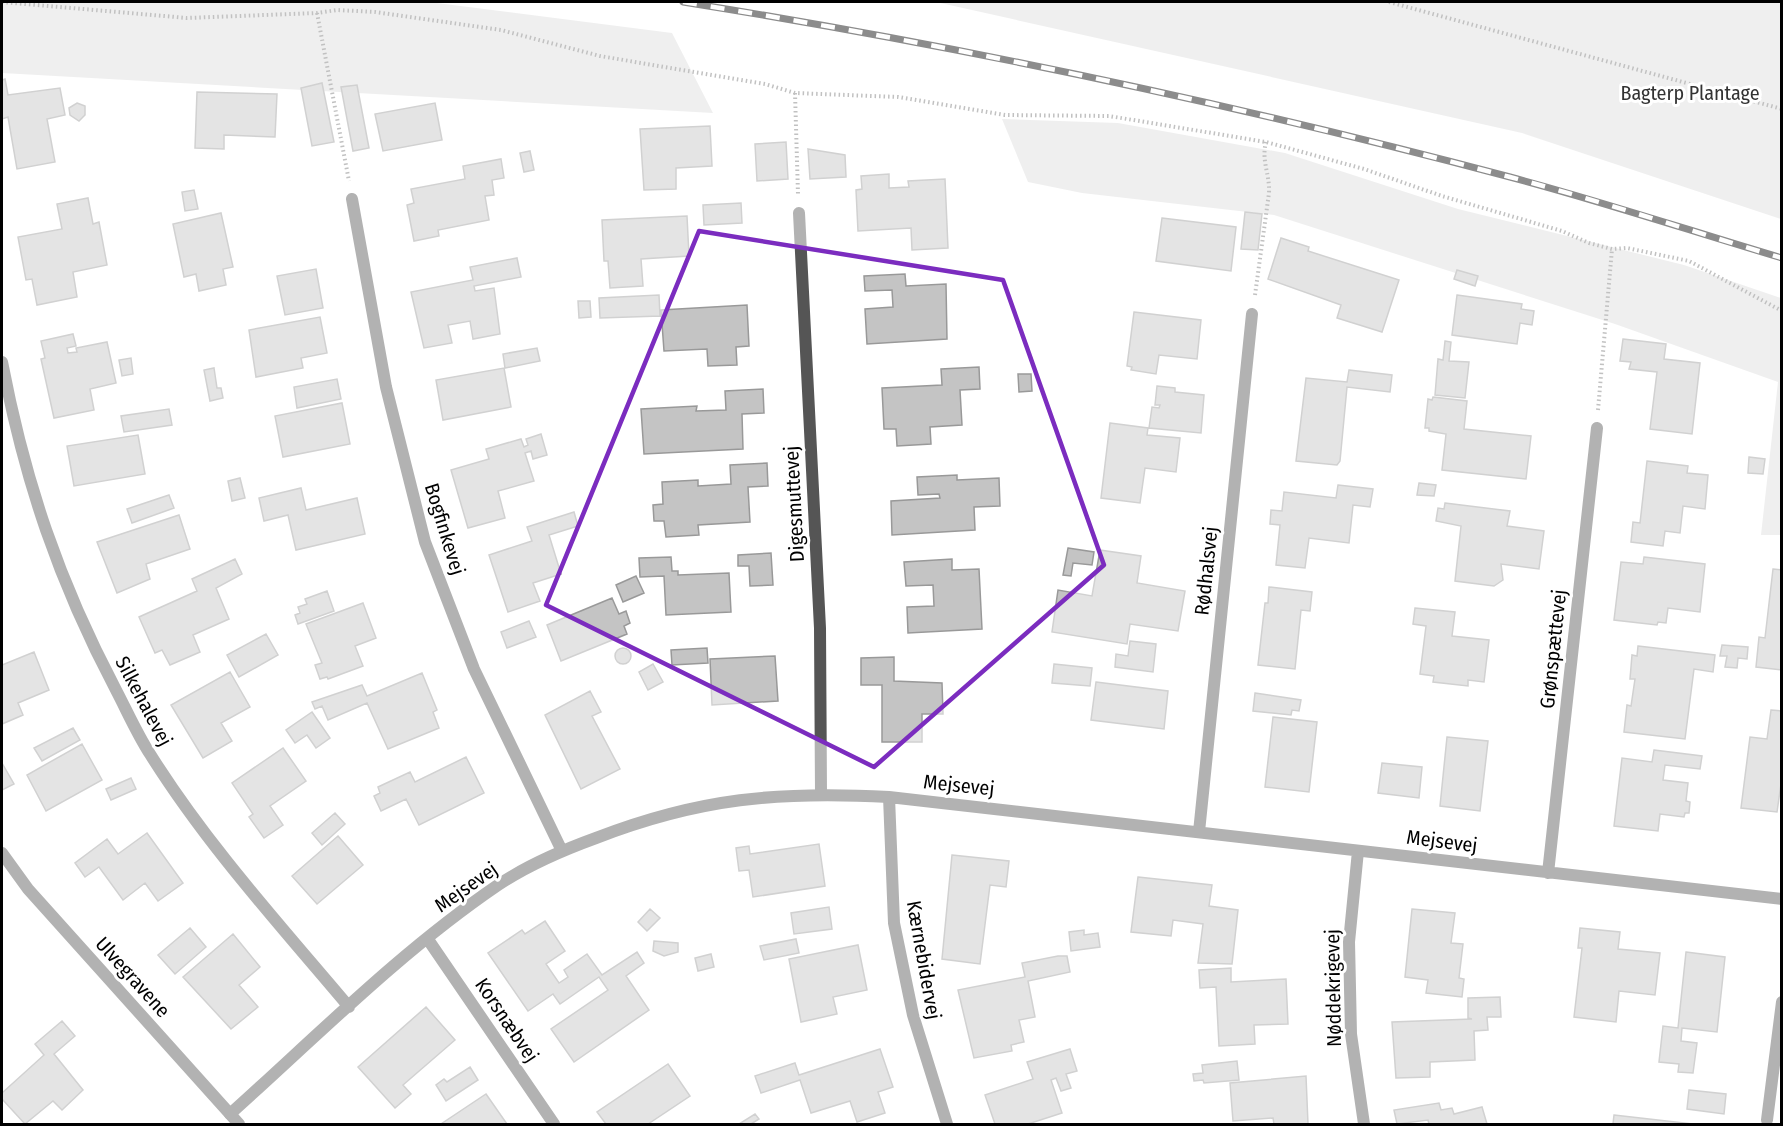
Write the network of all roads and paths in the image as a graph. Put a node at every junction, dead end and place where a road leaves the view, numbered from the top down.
1 (2, 2) edge
2 (1389, 2) edge
3 (317, 13) junction
4 (795, 93) junction
5 (1782, 109) edge
6 (1266, 142) junction
7 (352, 199) joint
8 (799, 213) joint
9 (1612, 249) junction
10 (1782, 311) edge
11 (1252, 314) joint
12 (2, 362) edge
13 (1597, 428) joint
14 (821, 793) junction
15 (889, 797) junction
16 (1199, 832) junction
17 (562, 851) junction
18 (1358, 851) junction
19 (2, 853) edge
20 (1548, 873) junction
21 (1782, 899) edge
22 (427, 938) junction
23 (1782, 1002) edge
24 (349, 1007) junction
25 (230, 1114) junction
26 (1767, 1120) dead end
27 (239, 1125) edge
28 (554, 1125) edge
29 (947, 1125) edge
30 (1364, 1125) edge

1 - 3 path
2 - 5 path
3 - 4 path
3 - 7 path
4 - 6 path
4 - 8 path
6 - 9 path
6 - 11 path
7 - 17 street, Bogfinkevej
8 - 14 street, Digesmuttevej
9 - 10 path
9 - 13 path
11 - 16 street, Rødhalsvej
12 - 24 street, Silkehalevej
13 - 20 street, Grønspættevej
14 - 15 street, Mejsevej
14 - 17 street, Mejsevej
15 - 16 street, Mejsevej
15 - 29 street, Kærnebidervej
16 - 18 street, Mejsevej
17 - 22 street, Mejsevej
18 - 20 street, Mejsevej
18 - 30 street, Nøddekrigevej
19 - 25 street, Ulvegravene
20 - 21 street, Mejsevej
22 - 24 street, Mejsevej
22 - 28 street, Korsnæbvej
23 - 26 street
24 - 25 street, Mejsevej
25 - 27 street, Ulvegravene

